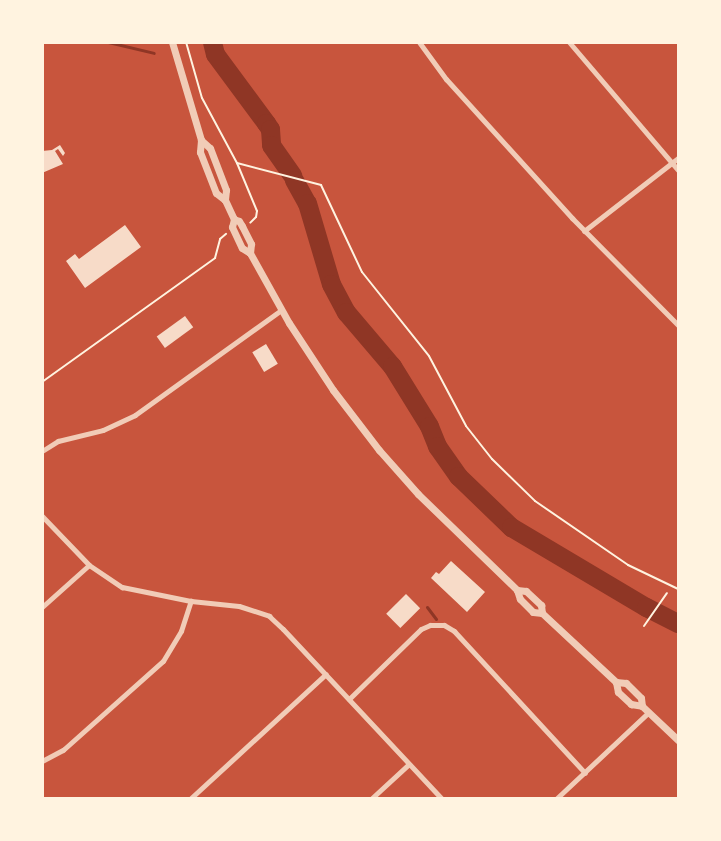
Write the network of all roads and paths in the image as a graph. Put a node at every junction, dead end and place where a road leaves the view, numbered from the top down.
1 (172, 42) edge
2 (186, 42) edge
3 (419, 42) edge
4 (570, 42) edge
5 (678, 158) edge
6 (237, 163) junction
7 (673, 163) junction
8 (678, 170) edge
9 (248, 224) dead end
10 (584, 230) junction
11 (227, 234) dead end
12 (281, 310) junction
13 (678, 325) edge
14 (42, 382) edge
15 (42, 451) edge
16 (42, 516) edge
17 (89, 565) junction
18 (678, 589) edge
19 (667, 593) dead end
20 (191, 601) junction
21 (42, 607) edge
22 (644, 626) dead end
23 (326, 674) junction
24 (616, 682) junction
25 (349, 699) junction
26 (642, 706) junction
27 (649, 712) junction
28 (678, 740) edge
29 (42, 761) edge
30 (409, 764) junction
31 (585, 773) junction
32 (192, 798) edge
33 (372, 798) edge
34 (441, 798) edge
35 (557, 798) edge

1 - 12 street
2 - 6 path
3 - 10 street
4 - 7 street
5 - 7 street
6 - 9 path
6 - 18 path
7 - 8 street
7 - 10 street
10 - 13 street
11 - 14 path
12 - 15 street
12 - 24 street
16 - 17 street
17 - 20 street
17 - 21 street
19 - 22 path
20 - 23 street
20 - 29 street
23 - 25 street
23 - 32 street
24 - 26 street
24 - 26 street
25 - 30 street
25 - 31 street
26 - 27 street
27 - 28 street
27 - 31 street
30 - 33 street
30 - 34 street
31 - 35 street

